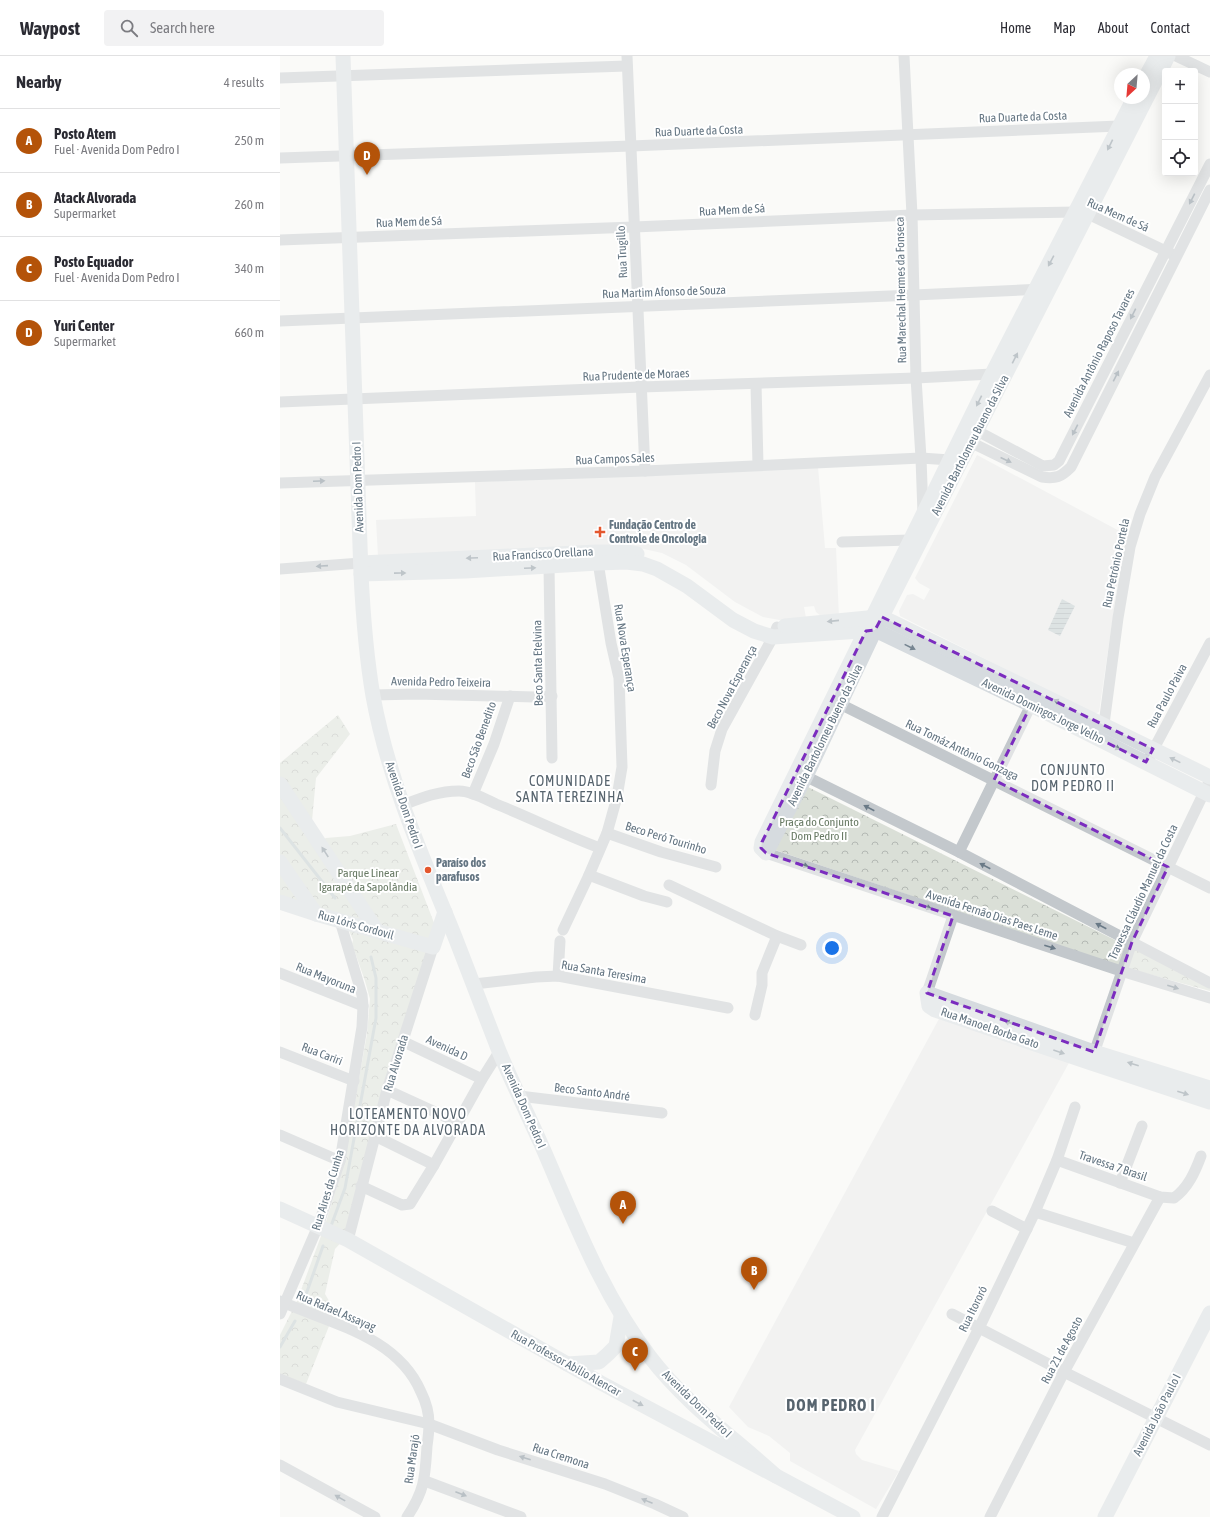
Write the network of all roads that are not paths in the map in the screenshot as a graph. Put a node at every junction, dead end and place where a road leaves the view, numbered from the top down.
1 (343, 56) edge
2 (904, 56) edge
3 (1157, 56) edge
4 (1168, 56) edge
5 (1176, 56) edge
6 (627, 61) edge
7 (1150, 69) edge
8 (1210, 72) edge
9 (344, 75) junction
10 (280, 78) edge
11 (1131, 104) edge
12 (1119, 126) junction
13 (908, 136) junction
14 (631, 146) junction
15 (347, 156) junction
16 (280, 158) edge
17 (1210, 164) edge
18 (1210, 190) edge
19 (1082, 213) junction
20 (912, 215) junction
21 (634, 227) junction
22 (350, 237) junction
23 (280, 240) edge
24 (1165, 250) junction
25 (1176, 256) junction
26 (1043, 289) junction
27 (914, 295) junction
28 (638, 306) junction
29 (352, 318) junction
30 (280, 321) edge
31 (992, 374) junction
32 (1210, 375) edge
33 (916, 378) junction
34 (756, 384) junction
35 (641, 387) junction
36 (1094, 392) junction
37 (1105, 398) junction
38 (355, 399) junction
39 (280, 402) edge
40 (969, 434) junction
41 (921, 458) junction
42 (950, 460) junction
43 (1059, 461) junction
44 (758, 465) junction
45 (1071, 467) junction
46 (645, 471) junction
47 (358, 480) junction
48 (280, 483) edge
49 (928, 515) junction
50 (910, 540) junction
51 (842, 542) dead end
52 (598, 557) junction
53 (549, 567) junction
54 (361, 568) junction
55 (280, 569) edge
56 (874, 624) junction
57 (775, 632) junction
58 (1210, 643) edge
59 (373, 695) junction
60 (510, 696) junction
61 (552, 696) junction
62 (836, 702) junction
63 (1031, 705) junction
64 (1104, 724) junction
65 (1150, 755) junction
66 (552, 758) dead end
67 (801, 774) junction
68 (994, 780) junction
69 (280, 784) edge
70 (711, 785) dead end
71 (1209, 786) edge
72 (473, 794) junction
73 (403, 805) junction
74 (608, 833) junction
75 (600, 848) junction
76 (766, 852) joint
77 (958, 852) junction
78 (716, 867) dead end
79 (1168, 867) junction
80 (284, 868) edge
81 (589, 875) junction
82 (669, 885) dead end
83 (1210, 888) edge
84 (280, 901) edge
85 (667, 902) dead end
86 (445, 912) junction
87 (316, 914) junction
88 (953, 916) junction
89 (340, 921) junction
90 (563, 930) dead end
91 (377, 931) junction
92 (777, 936) junction
93 (560, 941) dead end
94 (1132, 942) junction
95 (801, 945) dead end
96 (433, 947) junction
97 (1121, 971) junction
98 (280, 973) edge
99 (558, 976) junction
100 (1210, 983) edge
101 (474, 984) junction
102 (927, 994) joint
103 (1210, 998) edge
104 (363, 1006) junction
105 (728, 1008) dead end
106 (755, 1015) dead end
107 (402, 1041) junction
108 (280, 1052) edge
109 (499, 1052) junction
110 (1092, 1058) junction
111 (482, 1079) junction
112 (354, 1081) junction
113 (1210, 1088) edge
114 (387, 1090) junction
115 (519, 1096) junction
116 (1210, 1102) edge
117 (1074, 1107) dead end
118 (662, 1113) dead end
119 (456, 1122) junction
120 (1142, 1126) dead end
121 (280, 1134) edge
122 (375, 1136) junction
123 (1201, 1156) dead end
124 (1057, 1160) junction
125 (340, 1161) junction
126 (434, 1165) junction
127 (1120, 1183) junction
128 (361, 1186) junction
129 (1160, 1197) junction
130 (280, 1209) edge
131 (992, 1211) dead end
132 (1035, 1212) junction
133 (318, 1226) junction
134 (1027, 1228) junction
135 (348, 1240) junction
136 (1134, 1243) junction
137 (283, 1302) edge
138 (1210, 1313) edge
139 (280, 1314) edge
140 (952, 1314) dead end
141 (621, 1317) junction
142 (979, 1328) junction
143 (616, 1346) junction
144 (650, 1358) junction
145 (598, 1362) junction
146 (567, 1364) junction
147 (1064, 1372) junction
148 (280, 1379) edge
149 (600, 1383) junction
150 (706, 1416) junction
151 (1156, 1417) junction
152 (429, 1424) junction
153 (692, 1432) junction
154 (1210, 1445) edge
155 (280, 1465) edge
156 (776, 1476) junction
157 (424, 1481) junction
158 (375, 1517) edge
159 (407, 1517) edge
160 (521, 1517) edge
161 (683, 1517) edge
162 (853, 1517) edge
163 (882, 1517) edge
164 (990, 1517) edge
165 (1105, 1517) edge

1 - 9 street, Avenida Dom Pedro I
2 - 13 street, Rua Marechal Hermes da Fonseca
3 - 7 street
4 - 19 street, Avenida Bartolomeu Bueno da Silva
5 - 8 street
6 - 9 street
6 - 14 street, Rua Trugillo
9 - 10 street
9 - 15 street, Avenida Dom Pedro I
11 - 12 street, Avenida Bartolomeu Bueno da Silva
12 - 13 street, Rua Duarte da Costa
12 -> 19 street, Avenida Bartolomeu Bueno da Silva
13 - 14 street, Rua Duarte da Costa
13 - 20 street, Rua Marechal Hermes da Fonseca
14 - 15 street, Rua Duarte da Costa
14 - 21 street, Rua Trugillo
15 - 16 street, Rua Duarte da Costa
15 - 22 street, Avenida Dom Pedro I
17 -> 24 street, Avenida Antônio Raposo Tavares
18 - 25 street, Avenida Antônio Raposo Tavares
19 - 20 street, Rua Mem de Sá
19 - 24 street, Rua Mem de Sá
19 - 26 street, Avenida Bartolomeu Bueno da Silva
20 - 21 street, Rua Mem de Sá
20 - 27 street, Rua Marechal Hermes da Fonseca
21 - 22 street, Rua Mem de Sá
21 - 28 street, Rua Trugillo
22 - 23 street, Rua Mem de Sá
22 - 29 street, Avenida Dom Pedro I
24 - 25 street, Rua Mem de Sá
24 -> 36 street, Avenida Antônio Raposo Tavares
37 -> 25 street, Avenida Antônio Raposo Tavares
26 - 27 street, Rua Martim Afonso de Souza
26 - 31 street, Avenida Bartolomeu Bueno da Silva
40 -> 26 street, Avenida Bartolomeu Bueno da Silva
27 - 28 street, Rua Martim Afonso de Souza
27 - 33 street, Rua Marechal Hermes da Fonseca
28 - 29 street, Rua Martim Afonso de Souza
28 - 35 street, Rua Trugillo
29 - 30 street, Rua Martim Afonso de Souza
29 - 38 street, Avenida Dom Pedro I
31 - 33 street, Rua Prudente de Moraes
31 -> 40 street, Avenida Bartolomeu Bueno da Silva
32 - 64 street, Rua Petrônio Portela
33 - 34 street, Rua Prudente de Moraes
33 - 41 street, Rua Marechal Hermes da Fonseca
34 - 35 street, Rua Prudente de Moraes
34 - 44 street
35 - 38 street, Rua Prudente de Moraes
35 - 46 street, Rua Trugillo
36 - 37 street
36 -> 43 street, Avenida Antônio Raposo Tavares
37 - 45 street, Avenida Antônio Raposo Tavares
38 - 39 street, Rua Prudente de Moraes
38 - 47 street, Avenida Dom Pedro I
40 - 42 street, Avenida Bartolomeu Bueno da Silva
40 - 43 street
40 -> 45 street
40 - 49 street, Avenida Bartolomeu Bueno da Silva
41 - 42 street, Rua Campos Sales
41 - 44 street, Rua Campos Sales
41 - 49 street, Rua Marechal Hermes da Fonseca
42 - 49 street, Avenida Bartolomeu Bueno da Silva
43 - 45 street
44 - 46 street, Rua Campos Sales
46 - 47 street, Rua Campos Sales
48 -> 47 street, Rua Campos Sales
47 - 54 street, Avenida Dom Pedro I
49 - 50 street, Avenida Bartolomeu Bueno da Silva
49 - 56 street, Avenida Bartolomeu Bueno da Silva
50 - 51 street
50 - 56 street, Avenida Bartolomeu Bueno da Silva
52 - 53 street, Rua Francisco Orellana
52 -> 54 street, Rua Francisco Orellana
52 - 57 street, Rua Francisco Orellana
52 - 74 street, Rua Nova Esperança
54 -> 53 street, Rua Francisco Orellana
53 - 61 street, Beco Santa Etelvina
54 -> 55 street
54 - 59 street, Avenida Dom Pedro I
56 - 57 street, Rua Francisco Orellana
56 - 62 street, Avenida Bartolomeu Bueno da Silva
56 -> 63 street, Avenida Domingos Jorge Velho
64 -> 56 street, Avenida Domingos Jorge Velho
57 - 70 street, Beco Nova Esperança
58 - 65 street, Rua Paulo Paiva
59 - 60 street, Avenida Pedro Teixeira
59 - 73 street, Avenida Dom Pedro I
60 - 61 street, Avenida Pedro Teixeira
60 - 72 street, Beco São Benedito
61 - 66 street, Beco Santa Etelvina
62 - 67 street, Avenida Bartolomeu Bueno da Silva
62 - 68 street, Rua Tomáz Antônio Gonzaga
63 -> 65 street, Avenida Domingos Jorge Velho
63 - 68 street
64 - 65 street, Avenida Domingos Jorge Velho
65 - 71 street, Avenida Domingos Jorge Velho
67 - 76 street, Avenida Bartolomeu Bueno da Silva
77 -> 67 street
68 - 77 street
68 - 79 street, Rua Tomáz Antônio Gonzaga
91 -> 69 street
71 - 79 street, Travessa Cláudio Manuel da Costa
72 - 73 street
72 - 75 street
73 - 86 street, Avenida Dom Pedro I
74 - 75 street, Rua Nova Esperança
74 - 78 street, Beco Peró Tourinho
75 - 81 street, Rua Nova Esperança
76 -> 88 street, Avenida Fernão Dias Paes Leme
94 -> 77 street
79 - 83 street, Rua Tomáz Antônio Gonzaga
79 - 94 street, Travessa Cláudio Manuel da Costa
80 - 84 street
80 - 87 street
81 - 85 street
81 - 90 street, Rua Nova Esperança
82 - 92 street
84 - 87 street, Rua Lóris Cordovil
86 - 96 street, Rua Alvorada
86 - 101 street, Avenida Dom Pedro I
87 - 89 street, Rua Lóris Cordovil
88 -> 97 street, Avenida Fernão Dias Paes Leme
88 - 102 street
89 - 91 street, Rua Lóris Cordovil
89 - 104 street, Rua Aires da Cunha
91 - 96 street, Rua Lóris Cordovil
92 - 95 street
92 - 106 street
93 - 99 street
94 - 97 street, Travessa Cláudio Manuel da Costa
94 - 100 street
96 - 107 street, Rua Alvorada
97 -> 103 street, Avenida Fernão Dias Paes Leme
97 - 110 street, Travessa Cláudio Manuel da Costa
98 - 104 street, Rua Mayoruna
99 - 101 street, Rua Santa Teresima
99 - 105 street, Rua Santa Teresima
101 - 109 street, Avenida Dom Pedro I
102 - 110 street, Rua Manoel Borba Gato
104 - 112 street, Rua Aires da Cunha
107 - 111 street, Avenida D
107 - 114 street, Rua Alvorada
108 - 112 street, Rua Cariri
109 - 111 street
109 - 115 street, Avenida Dom Pedro I
113 -> 110 street, Rua Manoel Borba Gato
110 -> 116 street, Rua Manoel Borba Gato
111 - 119 street
112 - 125 street, Rua Aires da Cunha
114 - 119 street
114 - 122 street, Rua Alvorada
115 - 118 street, Beco Santo André
115 - 141 street, Avenida Dom Pedro I
117 - 124 street, Rua Itororó
119 - 126 street
120 - 127 street
121 - 125 street
122 - 126 street
122 - 128 street, Rua Alvorada
123 - 129 street
124 - 127 street, Travessa 7 Brasil
124 - 132 street, Rua Itororó
125 - 133 street, Rua Aires da Cunha
126 - 128 street
127 - 129 street, Travessa 7 Brasil
128 - 135 street, Rua Alvorada
129 - 136 street, Rua 21 de Agosto
130 - 133 street, Rua Professor Abílio Alencar
131 - 134 street
132 - 134 street, Rua Itororó
132 - 136 street
133 - 135 street, Rua Professor Abílio Alencar
133 - 137 street, Rua Aires da Cunha
134 - 142 street, Rua Itororó
135 - 146 street, Rua Professor Abílio Alencar
136 - 147 street, Rua 21 de Agosto
137 - 139 street, Rua Aires da Cunha
137 - 152 street, Rua Rafael Assayag
138 - 151 street, Avenida João Paulo I
140 - 142 street
141 - 143 street
141 - 144 street, Avenida Dom Pedro I
142 - 147 street
142 - 163 street, Rua Itororó
143 - 144 street
143 - 145 street
144 - 150 street, Avenida Dom Pedro I
145 - 146 street
145 - 149 street
146 - 149 street, Rua Professor Abílio Alencar
147 - 151 street
147 - 164 street, Rua 21 de Agosto
148 - 152 street, Rua Cremona
149 -> 153 street, Rua Professor Abílio Alencar
150 - 153 street
150 - 156 street, Avenida Dom Pedro I
151 - 154 street
151 - 165 street, Avenida João Paulo I
152 - 157 street, Rua Marajó
161 -> 152 street, Rua Cremona
153 - 156 street, Rua Professor Abílio Alencar
158 -> 155 street
156 - 162 street, Rua Professor Abílio Alencar
157 - 159 street, Rua Marajó
157 -> 160 street

